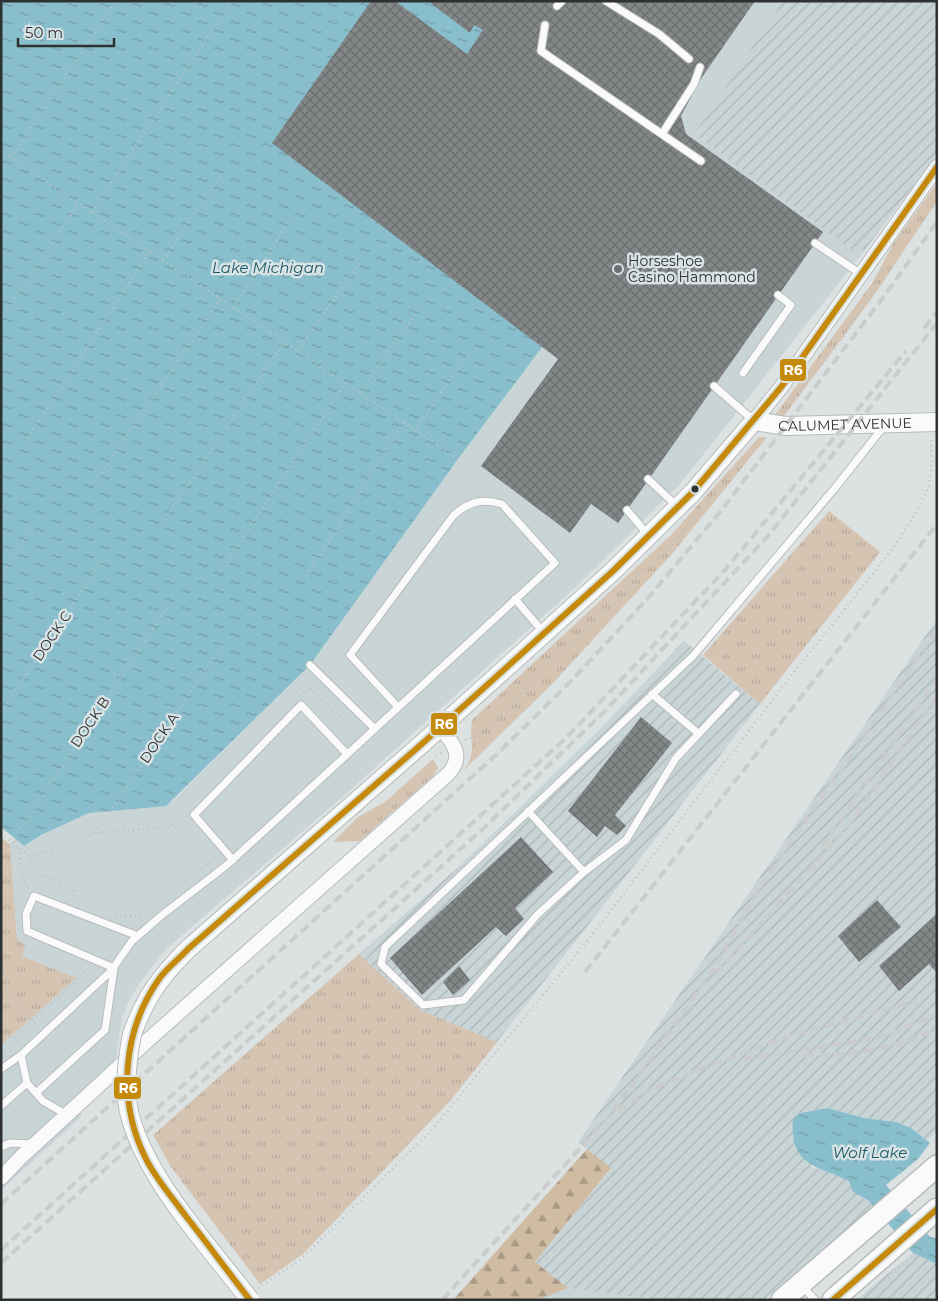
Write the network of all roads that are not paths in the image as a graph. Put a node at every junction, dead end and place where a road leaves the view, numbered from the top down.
1 (606, 1) edge
2 (545, 25) dead end
3 (689, 59) dead end
4 (700, 67) dead end
5 (662, 134) junction
6 (701, 161) dead end
7 (937, 166) edge
8 (815, 243) dead end
9 (861, 274) junction
10 (778, 295) dead end
11 (743, 373) dead end
12 (714, 386) dead end
13 (754, 421) junction
14 (934, 422) edge
15 (885, 423) junction
16 (648, 479) dead end
17 (678, 507) junction
18 (627, 510) dead end
19 (649, 536) junction
20 (515, 599) junction
21 (544, 633) junction
22 (310, 665) dead end
23 (652, 694) junction
24 (736, 694) dead end
25 (398, 707) junction
26 (440, 727) junction
27 (375, 729) junction
28 (699, 734) junction
29 (347, 754) junction
30 (528, 811) junction
31 (233, 860) junction
32 (584, 872) junction
33 (138, 936) junction
34 (114, 968) junction
35 (21, 1055) junction
36 (1, 1069) edge
37 (27, 1083) junction
38 (36, 1093) junction
39 (1, 1106) edge
40 (67, 1115) junction
41 (34, 1144) junction
42 (1, 1147) edge
43 (937, 1166) edge
44 (1, 1178) edge
45 (932, 1222) edge
46 (800, 1284) junction
47 (252, 1295) edge
48 (782, 1300) edge
49 (815, 1300) edge
50 (833, 1300) edge

1 - 3 lane
2 - 5 lane
4 - 5 lane
5 - 6 lane
7 - 9 street
8 - 9 lane
9 - 13 street
10 - 11 lane
12 - 13 lane
13 - 15 street, CALUMET AVENUE
13 - 17 street
14 - 15 street, CALUMET AVENUE
15 - 23 lane
16 - 17 lane
17 - 19 street
18 - 19 lane
19 - 21 street
20 - 21 lane
20 - 25 lane
20 - 25 lane
21 - 26 street
22 - 27 lane
23 - 28 lane
23 - 30 lane
24 - 28 lane
25 - 27 lane
26 - 40 street
26 - 47 street, bridge
27 - 29 lane
28 - 32 lane
29 - 31 lane
29 - 31 lane
30 - 32 lane
30 - 32 lane
31 - 33 lane
33 - 34 lane
33 - 34 lane
34 - 35 lane
34 - 38 lane
35 - 36 lane
35 - 37 lane
37 - 38 lane
37 - 39 lane
38 - 40 lane
40 - 41 street
41 - 42 lane
41 - 44 street
43 - 46 main road
45 - 50 main road
46 - 48 main road
46 - 49 lane

